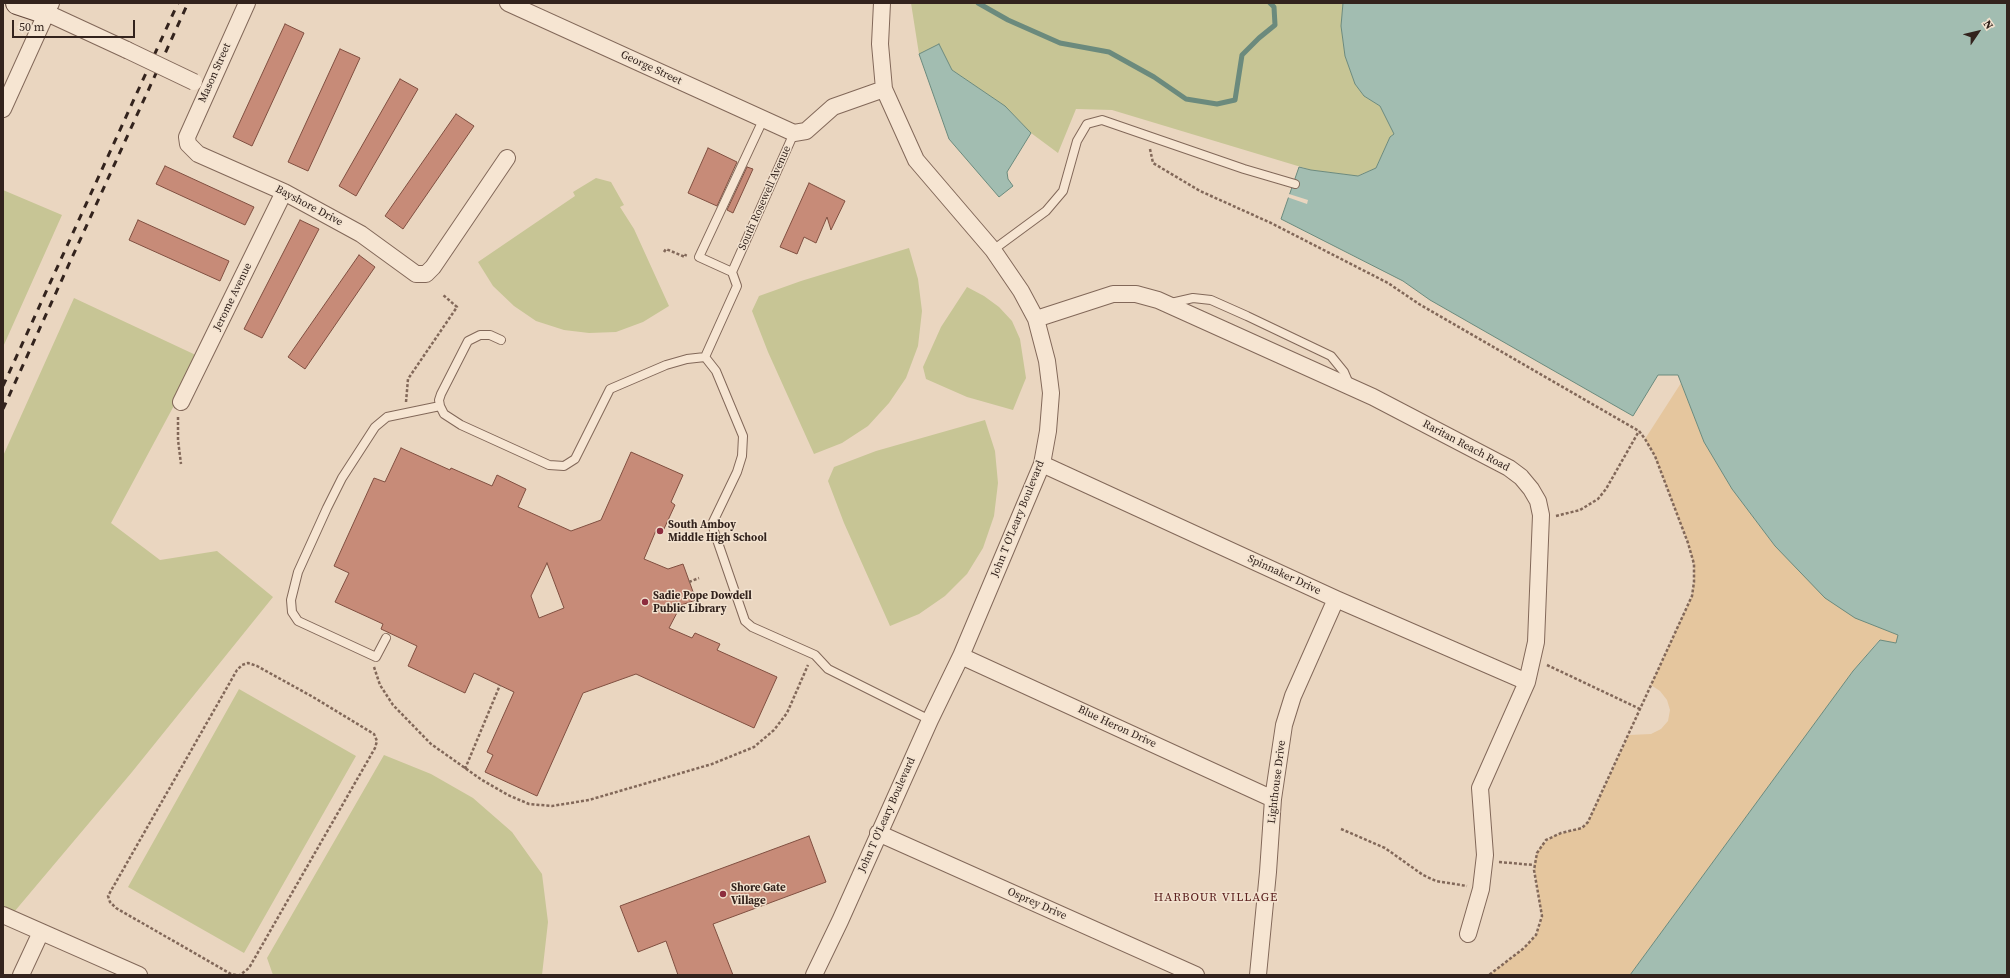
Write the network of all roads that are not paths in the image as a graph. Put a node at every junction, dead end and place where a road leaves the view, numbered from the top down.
1 (17, 3) edge
2 (247, 3) edge
3 (508, 3) edge
4 (882, 3) edge
5 (49, 8) edge
6 (209, 89) junction
7 (884, 89) junction
8 (3, 109) edge
9 (763, 120) junction
10 (794, 133) junction
11 (188, 144) joint
12 (507, 158) dead end
13 (1295, 184) dead end
14 (284, 192) junction
15 (993, 250) junction
16 (732, 272) junction
17 (1166, 304) junction
18 (1036, 319) junction
19 (501, 340) dead end
20 (705, 357) junction
21 (1350, 387) junction
22 (182, 402) road end
23 (440, 406) junction
24 (1042, 464) junction
25 (1336, 599) junction
26 (386, 638) dead end
27 (961, 656) junction
28 (1527, 682) junction
29 (930, 720) junction
30 (1273, 799) junction
31 (878, 833) junction
32 (3, 915) edge
33 (41, 932) junction
34 (1468, 934) dead end
35 (21, 975) edge
36 (139, 975) edge
37 (814, 975) edge
38 (1196, 975) edge
39 (1258, 975) edge

1 - 5 street
2 - 6 street, Mason Street
3 - 9 street, George Street
4 - 7 street, John T O'Leary Boulevard
5 - 6 street, bridge
5 - 8 street
6 - 11 street, Mason Street
7 - 10 street, South Rosewell Avenue
7 - 15 street, John T O'Leary Boulevard
9 - 10 street, George Street
9 - 16 lane
10 - 16 lane, South Rosewell Avenue
11 - 14 street, Bayshore Drive
12 - 14 street, Bayshore Drive
13 - 15 lane
14 - 22 street, Jerome Avenue
15 - 18 street, John T O'Leary Boulevard
16 - 20 lane
17 - 18 street, Raritan Reach Road
17 - 21 street, Raritan Reach Road
17 - 21 lane
18 - 24 street, John T O'Leary Boulevard
19 - 23 lane
20 - 23 lane
20 - 29 lane
21 - 28 street, Raritan Reach Road
23 - 26 lane
24 - 25 street, Spinnaker Drive
24 - 27 street, John T O'Leary Boulevard
25 - 28 street, Spinnaker Drive
25 - 30 street, Lighthouse Drive
27 - 29 street, John T O'Leary Boulevard
27 - 30 street, Blue Heron Drive
28 - 34 street, Raritan Reach Road
29 - 31 street, John T O'Leary Boulevard
30 - 39 street, Lighthouse Drive
31 - 37 street, John T O'Leary Boulevard
31 - 38 street, Osprey Drive
32 - 33 street
33 - 35 street
33 - 36 street

